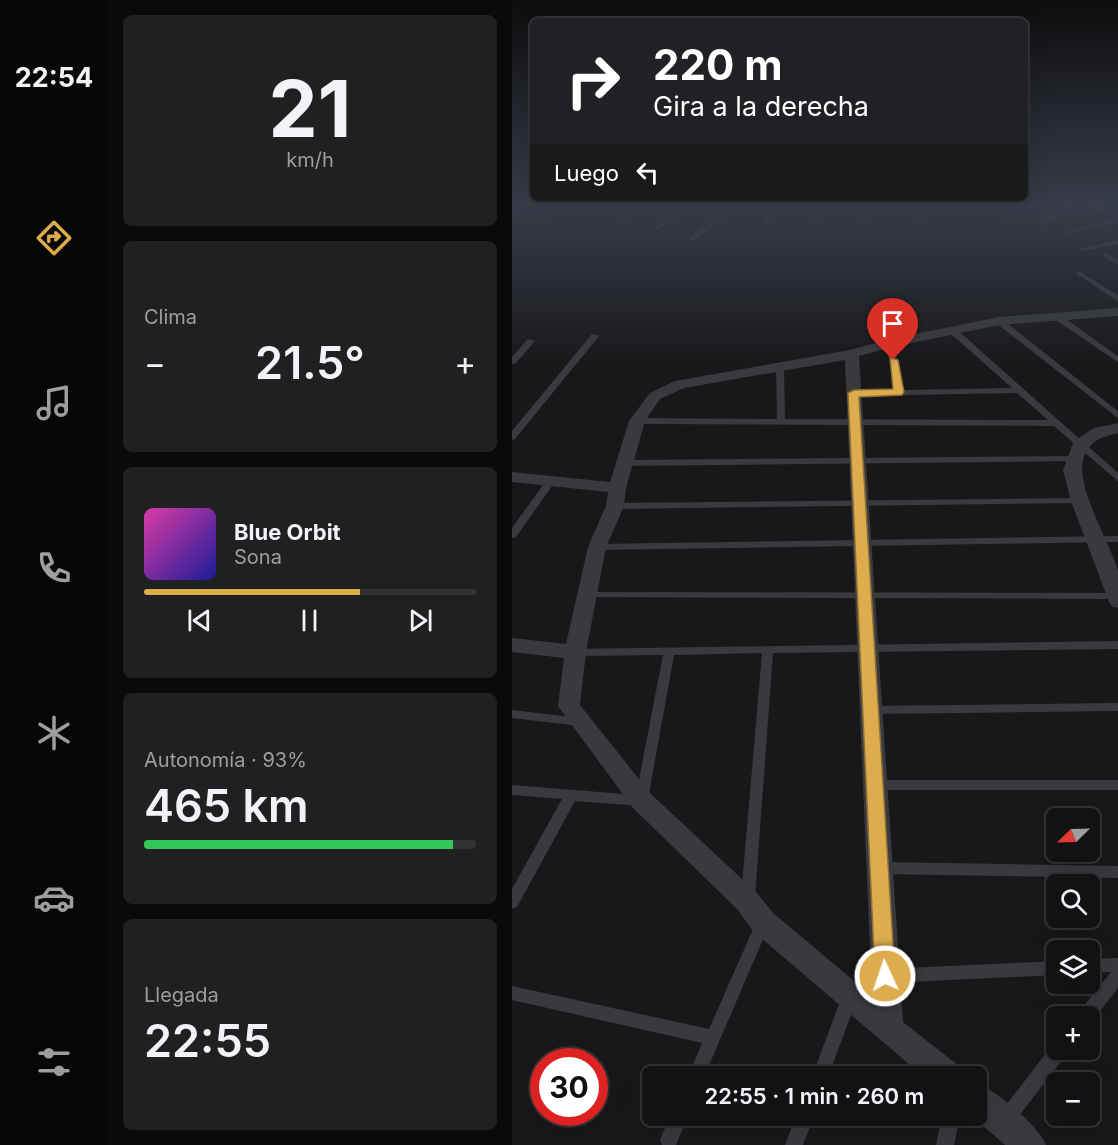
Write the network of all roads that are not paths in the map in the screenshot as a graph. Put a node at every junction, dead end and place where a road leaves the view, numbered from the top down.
1 (1079, 273) dead end
2 (1118, 300) edge
3 (1115, 315) edge
4 (1056, 316) junction
5 (999, 321) junction
6 (952, 330) junction
7 (595, 336) dead end
8 (531, 341) dead end
9 (890, 343) junction
10 (852, 354) junction
11 (1118, 361) edge
12 (512, 362) edge
13 (780, 367) junction
14 (1019, 390) junction
15 (899, 392) junction
16 (854, 393) junction
17 (1118, 417) edge
18 (637, 421) junction
19 (781, 421) junction
20 (855, 422) junction
21 (1056, 423) junction
22 (1118, 428) edge
23 (512, 437) edge
24 (1078, 452) junction
25 (857, 461) junction
26 (625, 463) junction
27 (512, 477) edge
28 (1118, 479) edge
29 (550, 483) junction
30 (616, 497) junction
31 (1080, 501) junction
32 (860, 503) junction
33 (512, 535) edge
34 (1118, 538) edge
35 (1096, 539) junction
36 (862, 543) junction
37 (597, 547) junction
38 (587, 595) junction
39 (864, 595) junction
40 (1117, 599) edge
41 (512, 645) edge
42 (1118, 645) edge
43 (867, 648) junction
44 (768, 649) junction
45 (669, 651) junction
46 (575, 652) junction
47 (1118, 707) edge
48 (870, 710) junction
49 (512, 714) edge
50 (580, 722) junction
51 (875, 785) junction
52 (1118, 785) edge
53 (512, 790) edge
54 (571, 795) junction
55 (642, 801) junction
56 (879, 868) junction
57 (1118, 872) edge
58 (512, 903) edge
59 (755, 912) junction
60 (1118, 965) edge
61 (1100, 966) edge
62 (1046, 968) edge
63 (1118, 974) edge
64 (885, 976) junction
65 (512, 993) edge
66 (850, 995) junction
67 (1093, 1006) edge
68 (888, 1029) junction
69 (713, 1038) junction
70 (1052, 1060) edge
71 (701, 1066) edge
72 (824, 1066) edge
73 (934, 1066) edge
74 (987, 1108) edge
75 (1004, 1121) junction
76 (675, 1126) edge
77 (801, 1126) edge
78 (949, 1126) edge
79 (669, 1140) dead end
80 (794, 1145) edge
81 (946, 1145) edge
82 (1030, 1145) edge

1 - 2 lane
3 - 4 street
4 - 5 street
4 - 11 lane
5 - 6 street
5 - 17 lane
6 - 9 street
6 - 14 lane
7 - 23 lane
8 - 12 lane
9 - 10 street
9 - 15 lane
10 - 13 street
10 - 16 street
13 - 18 street
13 - 19 lane
14 - 15 lane
14 - 21 lane
15 - 16 lane
16 - 20 street
18 - 19 lane
18 - 26 street
19 - 20 lane
20 - 21 lane
20 - 25 street
21 - 24 lane
22 - 24 street
24 - 25 lane
24 - 28 lane
24 - 31 street
25 - 26 lane
25 - 32 street
26 - 30 street
27 - 29 street
29 - 30 street
29 - 33 lane
30 - 32 lane
30 - 37 street
31 - 32 lane
31 - 35 street
32 - 36 street
34 - 35 lane
35 - 36 lane
35 - 40 street
36 - 37 lane
36 - 39 street
37 - 38 street
38 - 39 lane
38 - 46 street
39 - 40 lane
39 - 43 street
41 - 46 street
42 - 43 lane
43 - 44 lane
43 - 48 street
44 - 45 lane
44 - 59 lane
45 - 46 lane
45 - 55 lane
46 - 50 street
47 - 48 lane
48 - 51 street
49 - 50 lane
50 - 55 street
51 - 52 lane
51 - 56 street
53 - 54 lane
54 - 55 lane
54 - 58 lane
55 - 59 street
56 - 57 lane
56 - 64 street
59 - 66 street
59 - 69 lane
60 - 61 lane
62 - 64 lane
63 - 67 lane
64 - 68 street
65 - 69 lane
66 - 68 street
66 - 72 lane
68 - 73 street
69 - 71 lane
70 - 75 lane
74 - 75 street
75 - 82 street
76 - 79 lane
77 - 80 lane
78 - 81 lane

